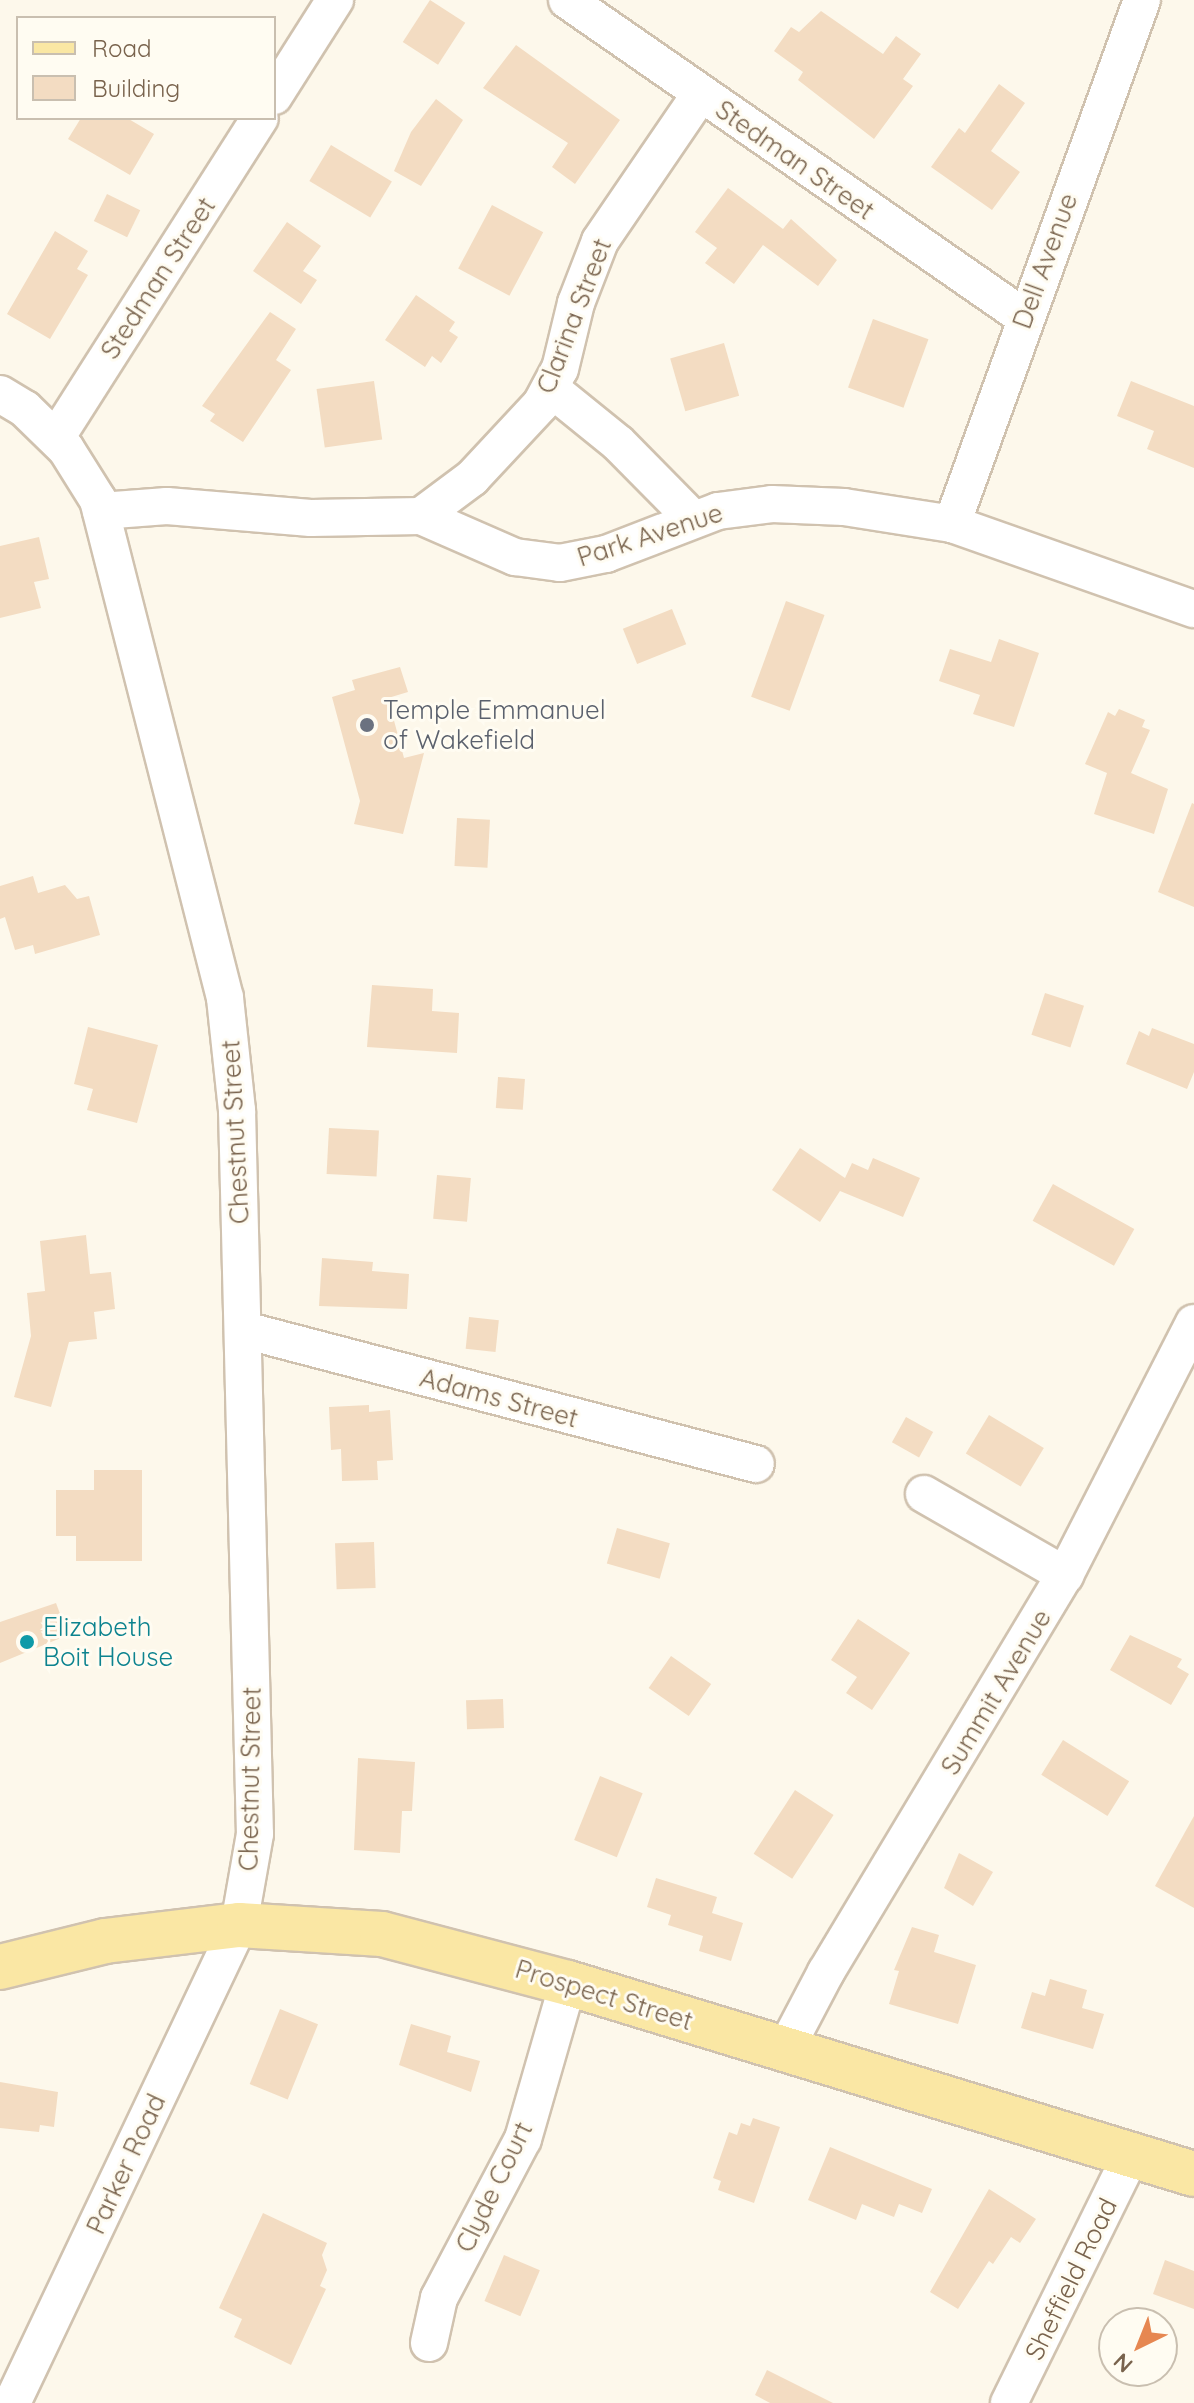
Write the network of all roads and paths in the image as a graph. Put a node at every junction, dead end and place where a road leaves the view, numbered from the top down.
1 (335, 0) edge
2 (567, 0) edge
3 (1142, 0) edge
4 (276, 93) edge
5 (701, 93) junction
6 (259, 120) edge
7 (1024, 317) junction
8 (550, 388) junction
9 (0, 394) edge
10 (56, 438) junction
11 (101, 511) junction
12 (421, 516) junction
13 (693, 519) junction
14 (952, 524) junction
15 (1194, 609) edge
16 (1194, 1323) edge
17 (244, 1330) junction
18 (756, 1464) dead end
19 (924, 1494) dead end
20 (1065, 1575) junction
21 (239, 1925) junction
22 (0, 1967) edge
23 (568, 1983) junction
24 (784, 2052) junction
25 (1131, 2155) junction
26 (1194, 2174) edge
27 (429, 2343) dead end
28 (12, 2403) edge
29 (1009, 2403) edge

1 - 4 street
2 - 5 street, Stedman Street
3 - 7 street, Dell Avenue
5 - 7 street, Stedman Street
5 - 8 street, Clarina Street
6 - 10 street, Stedman Street
7 - 14 street, Dell Avenue
8 - 12 street, Clarina Street
8 - 13 street
9 - 10 street, Chestnut Street
10 - 11 street, Chestnut Street
11 - 12 street, Park Avenue
11 - 17 street, Chestnut Street
12 - 13 street, Park Avenue
13 - 14 street, Park Avenue
14 - 15 street, Park Avenue
16 - 20 street, Summit Avenue
17 - 18 street, Adams Street
17 - 21 street, Chestnut Street
19 - 20 street
20 - 24 street, Summit Avenue
21 - 22 main road, Prospect Street
21 - 23 main road, Prospect Street
21 - 28 street, Parker Road
23 - 24 main road, Prospect Street
23 - 27 street, Clyde Court
24 - 25 main road, Prospect Street
25 - 26 main road, Prospect Street
25 - 29 street, Sheffield Road

